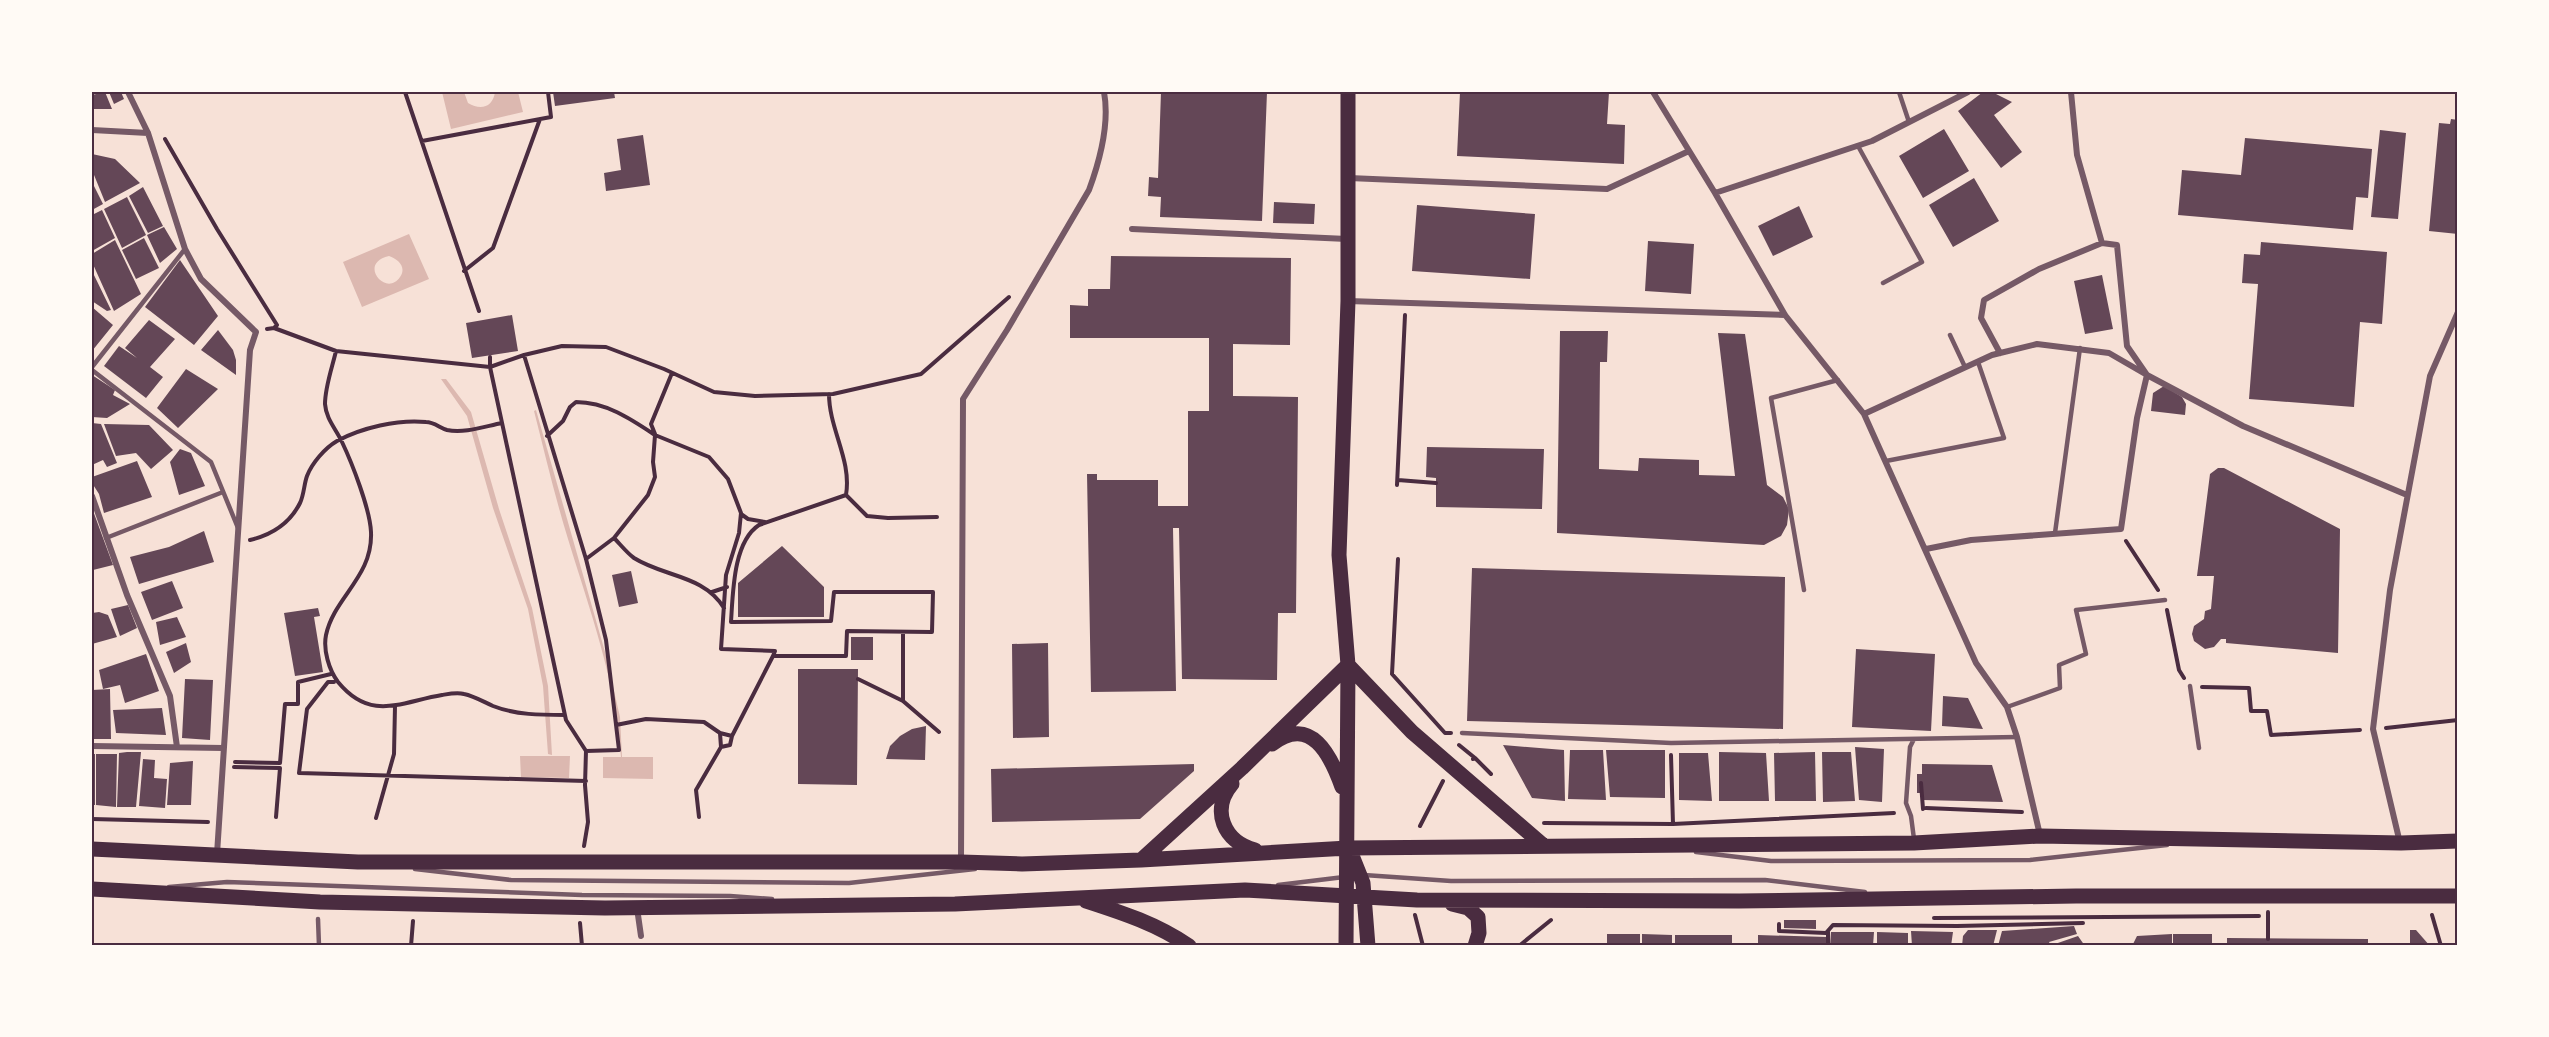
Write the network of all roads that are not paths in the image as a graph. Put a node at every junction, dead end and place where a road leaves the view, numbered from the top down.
1 (128, 92) edge
2 (1104, 92) edge
3 (1348, 92) edge
4 (1653, 92) edge
5 (1899, 92) edge
6 (1968, 92) edge
7 (2071, 92) edge
8 (1909, 122) junction
9 (92, 130) edge
10 (148, 133) junction
11 (1858, 146) junction
12 (1689, 151) junction
13 (1348, 178) junction
14 (1715, 193) junction
15 (1132, 229) dead end
16 (1348, 239) junction
17 (2102, 243) junction
18 (185, 249) junction
19 (1883, 284) dead end
20 (1348, 301) junction
21 (2457, 312) edge
22 (1785, 315) junction
23 (1950, 335) dead end
24 (2080, 348) junction
25 (2000, 353) junction
26 (1978, 362) junction
27 (1965, 367) junction
28 (92, 368) edge
29 (2147, 375) junction
30 (1838, 380) junction
31 (1864, 414) junction
32 (1886, 461) junction
33 (223, 492) junction
34 (2407, 495) junction
35 (92, 496) edge
36 (238, 529) junction
37 (2055, 533) junction
38 (106, 538) junction
39 (1926, 549) junction
40 (1804, 590) dead end
41 (2165, 600) road end
42 (1347, 665) junction
43 (2190, 686) road end
44 (2007, 707) junction
45 (1462, 733) road end
46 (2017, 737) junction
47 (1914, 739) junction
48 (92, 746) edge
49 (177, 747) junction
50 (223, 748) junction
51 (2199, 748) dead end
52 (1347, 799) junction
53 (2040, 836) junction
54 (2208, 841) junction
55 (2457, 841) edge
56 (1914, 843) junction
57 (2401, 843) junction
58 (1544, 846) junction
59 (1651, 846) junction
60 (1348, 848) junction
61 (92, 849) edge
62 (1261, 852) junction
63 (217, 854) junction
64 (1141, 860) junction
65 (358, 862) junction
66 (961, 862) junction
67 (1022, 864) junction
68 (1354, 876) junction
69 (92, 889) edge
70 (122, 890) junction
71 (1245, 890) junction
72 (1346, 896) junction
73 (2457, 896) edge
74 (1364, 897) junction
75 (1080, 899) junction
76 (1924, 899) junction
77 (1417, 900) junction
78 (839, 904) junction
79 (637, 908) junction
80 (318, 919) dead end
81 (641, 936) dead end
82 (319, 945) edge
83 (1189, 945) edge
84 (1346, 945) edge
85 (1368, 945) edge
86 (1475, 945) edge

1 - 10 street
2 - 66 street
3 - 13 main road
4 - 12 street
5 - 8 lane
6 - 8 street
7 - 17 street
8 - 11 street
9 - 10 street
10 - 18 street
11 - 14 street
11 - 19 lane
12 - 13 street
12 - 14 street
13 - 16 main road
14 - 22 street
15 - 16 street
16 - 20 main road
17 - 25 street
17 - 29 street
18 - 28 lane
18 - 36 street
20 - 22 street
20 - 42 main road
21 - 34 street
22 - 30 street
23 - 27 lane
24 - 25 street
24 - 29 street
24 - 37 lane
25 - 26 street
26 - 27 street
26 - 32 lane
27 - 31 street
28 - 33 lane
29 - 34 street
29 - 37 street
30 - 31 street
30 - 40 lane
31 - 32 street
32 - 39 street
33 - 36 lane
33 - 38 lane
34 - 57 street
35 - 38 street
36 - 50 street
37 - 39 street
38 - 49 street
39 - 44 street
41 - 44 lane
42 - 52 main road
42 - 58 main road
42 - 64 main road
43 - 51 lane
44 - 46 street
45 - 47 lane
46 - 47 lane
46 - 53 street
47 - 56 lane
48 - 49 street
49 - 50 street
50 - 63 street
52 - 60 main road
52 - 62 main road
53 - 54 main road
53 - 56 main road
54 - 57 main road
54 - 59 lane
55 - 57 main road
56 - 59 main road
58 - 59 main road
58 - 60 main road
60 - 62 main road
60 - 68 main road
61 - 63 main road
62 - 64 main road
63 - 65 main road
64 - 67 main road
65 - 66 main road
65 - 67 lane
66 - 67 main road
68 - 71 lane
68 - 72 main road
68 - 74 main road
68 - 76 lane
69 - 70 main road
70 - 78 lane
70 - 79 main road
71 - 72 main road
71 - 75 main road
72 - 74 main road
72 - 84 main road
73 - 76 main road
74 - 77 main road
74 - 85 main road
75 - 78 main road
75 - 83 main road
76 - 77 main road
77 - 86 main road
78 - 79 main road
79 - 81 street
80 - 82 lane

